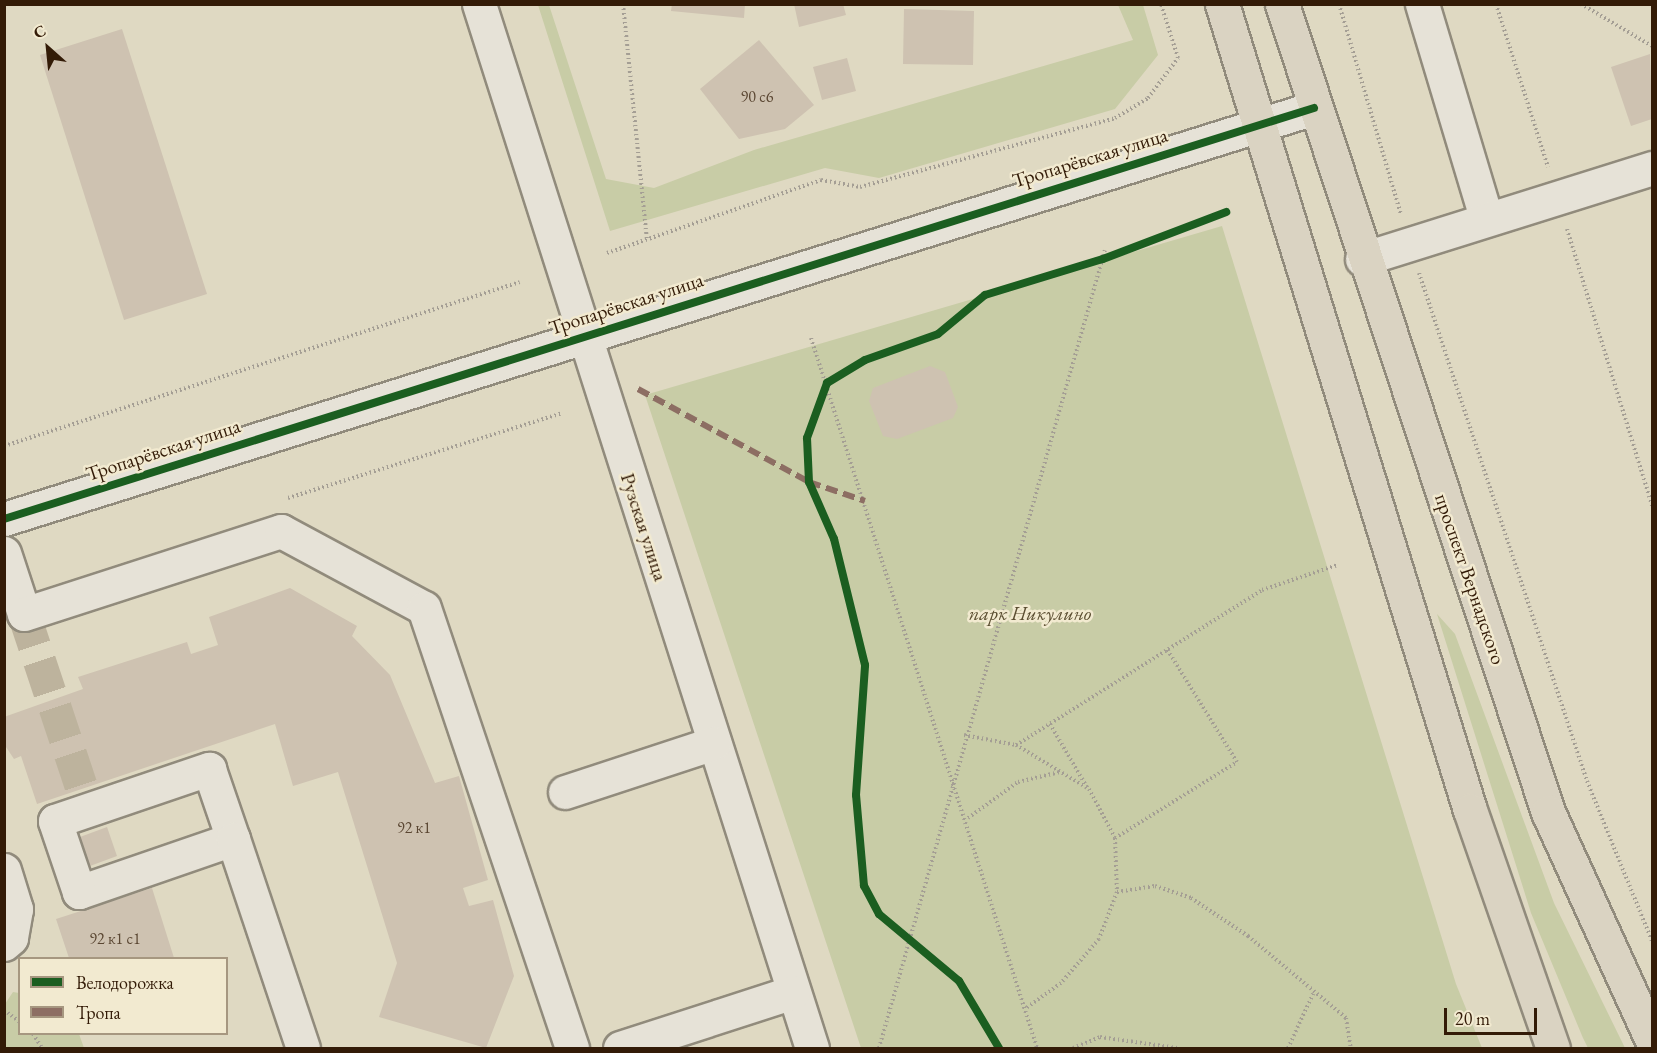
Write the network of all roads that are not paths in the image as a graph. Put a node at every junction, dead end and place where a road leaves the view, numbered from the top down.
1 (479, 4) edge
2 (1222, 4) edge
3 (1282, 4) edge
4 (1422, 4) edge
5 (1314, 108) junction
6 (1259, 124) junction
7 (1653, 168) edge
8 (1486, 217) junction
9 (1362, 259) junction
10 (582, 336) junction
11 (4, 519) edge
12 (4, 554) edge
13 (714, 743) junction
14 (565, 792) dead end
15 (233, 839) junction
16 (4, 870) edge
17 (4, 944) edge
18 (793, 992) junction
19 (1653, 1040) edge
20 (303, 1048) edge
21 (572, 1048) edge
22 (620, 1048) edge
23 (812, 1048) edge
24 (1552, 1048) edge

1 - 10 street, Рузская улица
2 - 6 main road
3 - 5 main road, проспект Вернадского
4 - 8 street
5 - 6 street
5 - 9 main road, проспект Вернадского
6 - 10 street, Тропарёвская улица
6 - 24 main road
7 - 8 street
8 - 9 street
9 - 19 main road, проспект Вернадского
10 - 11 street, Тропарёвская улица
10 - 13 street, Рузская улица
12 - 21 street
13 - 14 street
13 - 18 street, Рузская улица
15 - 15 street
15 - 20 street
16 - 17 street
18 - 22 street
18 - 23 street, Рузская улица

